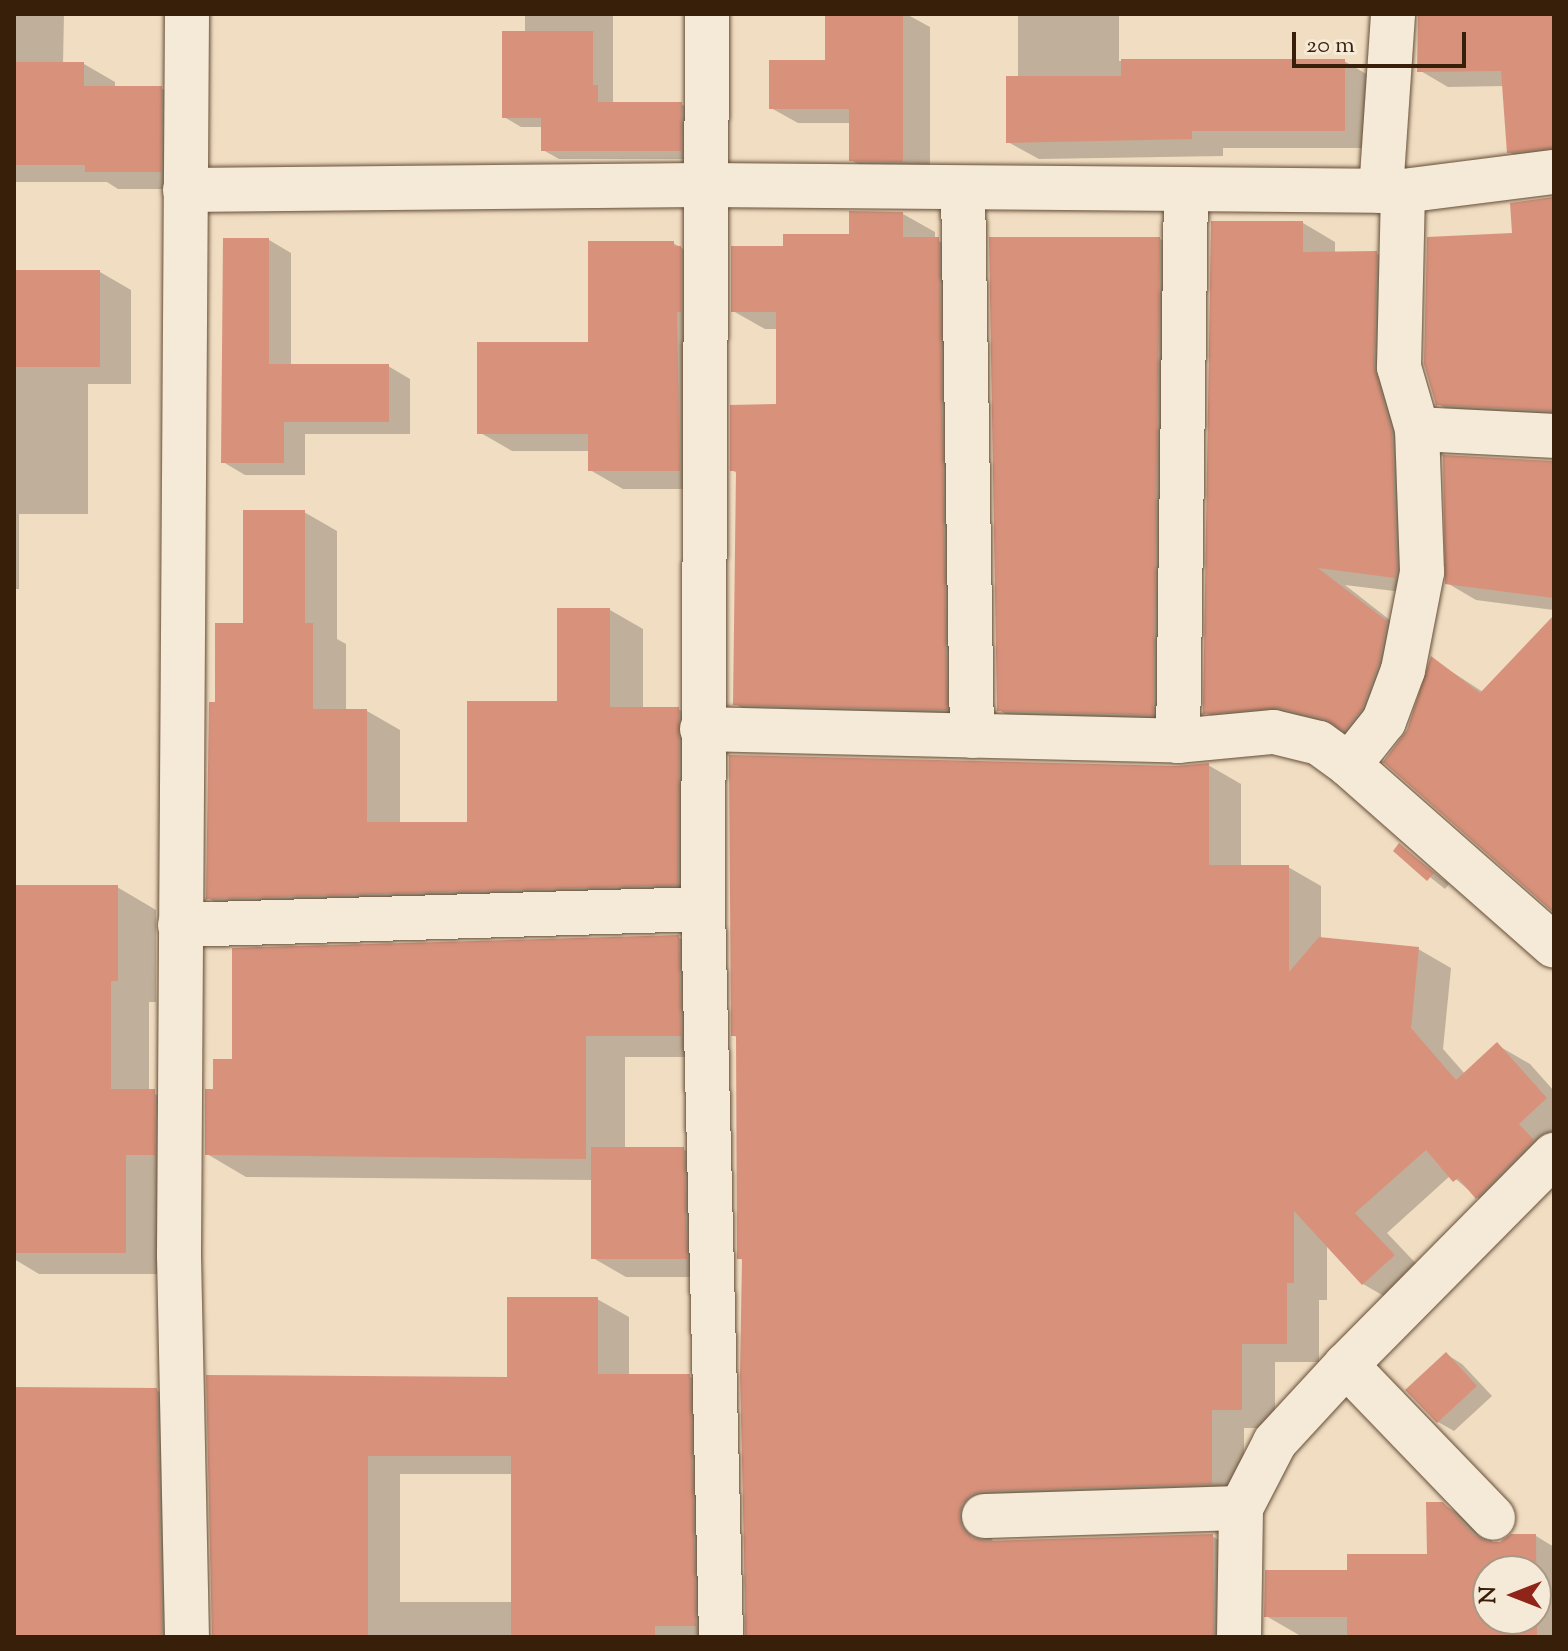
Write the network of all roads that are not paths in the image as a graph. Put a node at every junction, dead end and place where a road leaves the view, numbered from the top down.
1 (187, 14) edge
2 (707, 14) edge
3 (1393, 14) edge
4 (1554, 172) edge
5 (705, 185) junction
6 (963, 188) junction
7 (1186, 189) junction
8 (185, 190) junction
9 (1392, 191) junction
10 (1417, 429) junction
11 (1554, 436) edge
12 (702, 729) junction
13 (972, 736) junction
14 (1178, 741) junction
15 (1349, 765) junction
16 (703, 909) junction
17 (180, 925) junction
18 (1554, 946) edge
19 (1554, 1155) edge
20 (1346, 1365) junction
21 (1241, 1508) junction
22 (984, 1516) dead end
23 (1493, 1518) dead end
24 (187, 1637) edge
25 (721, 1637) edge
26 (1239, 1637) edge

1 - 8 street
2 - 5 street
3 - 9 street
4 - 9 street
5 - 6 street
5 - 8 street
5 - 12 street
6 - 7 street
6 - 13 street
7 - 9 street
7 - 14 street
8 - 17 street
9 - 10 street
10 - 11 street
10 - 15 street
12 - 13 street
12 - 16 street
13 - 14 street
14 - 15 street
15 - 18 street
16 - 17 street
16 - 25 street
17 - 24 street
19 - 20 street
20 - 21 street
20 - 23 street
21 - 22 street
21 - 26 street

